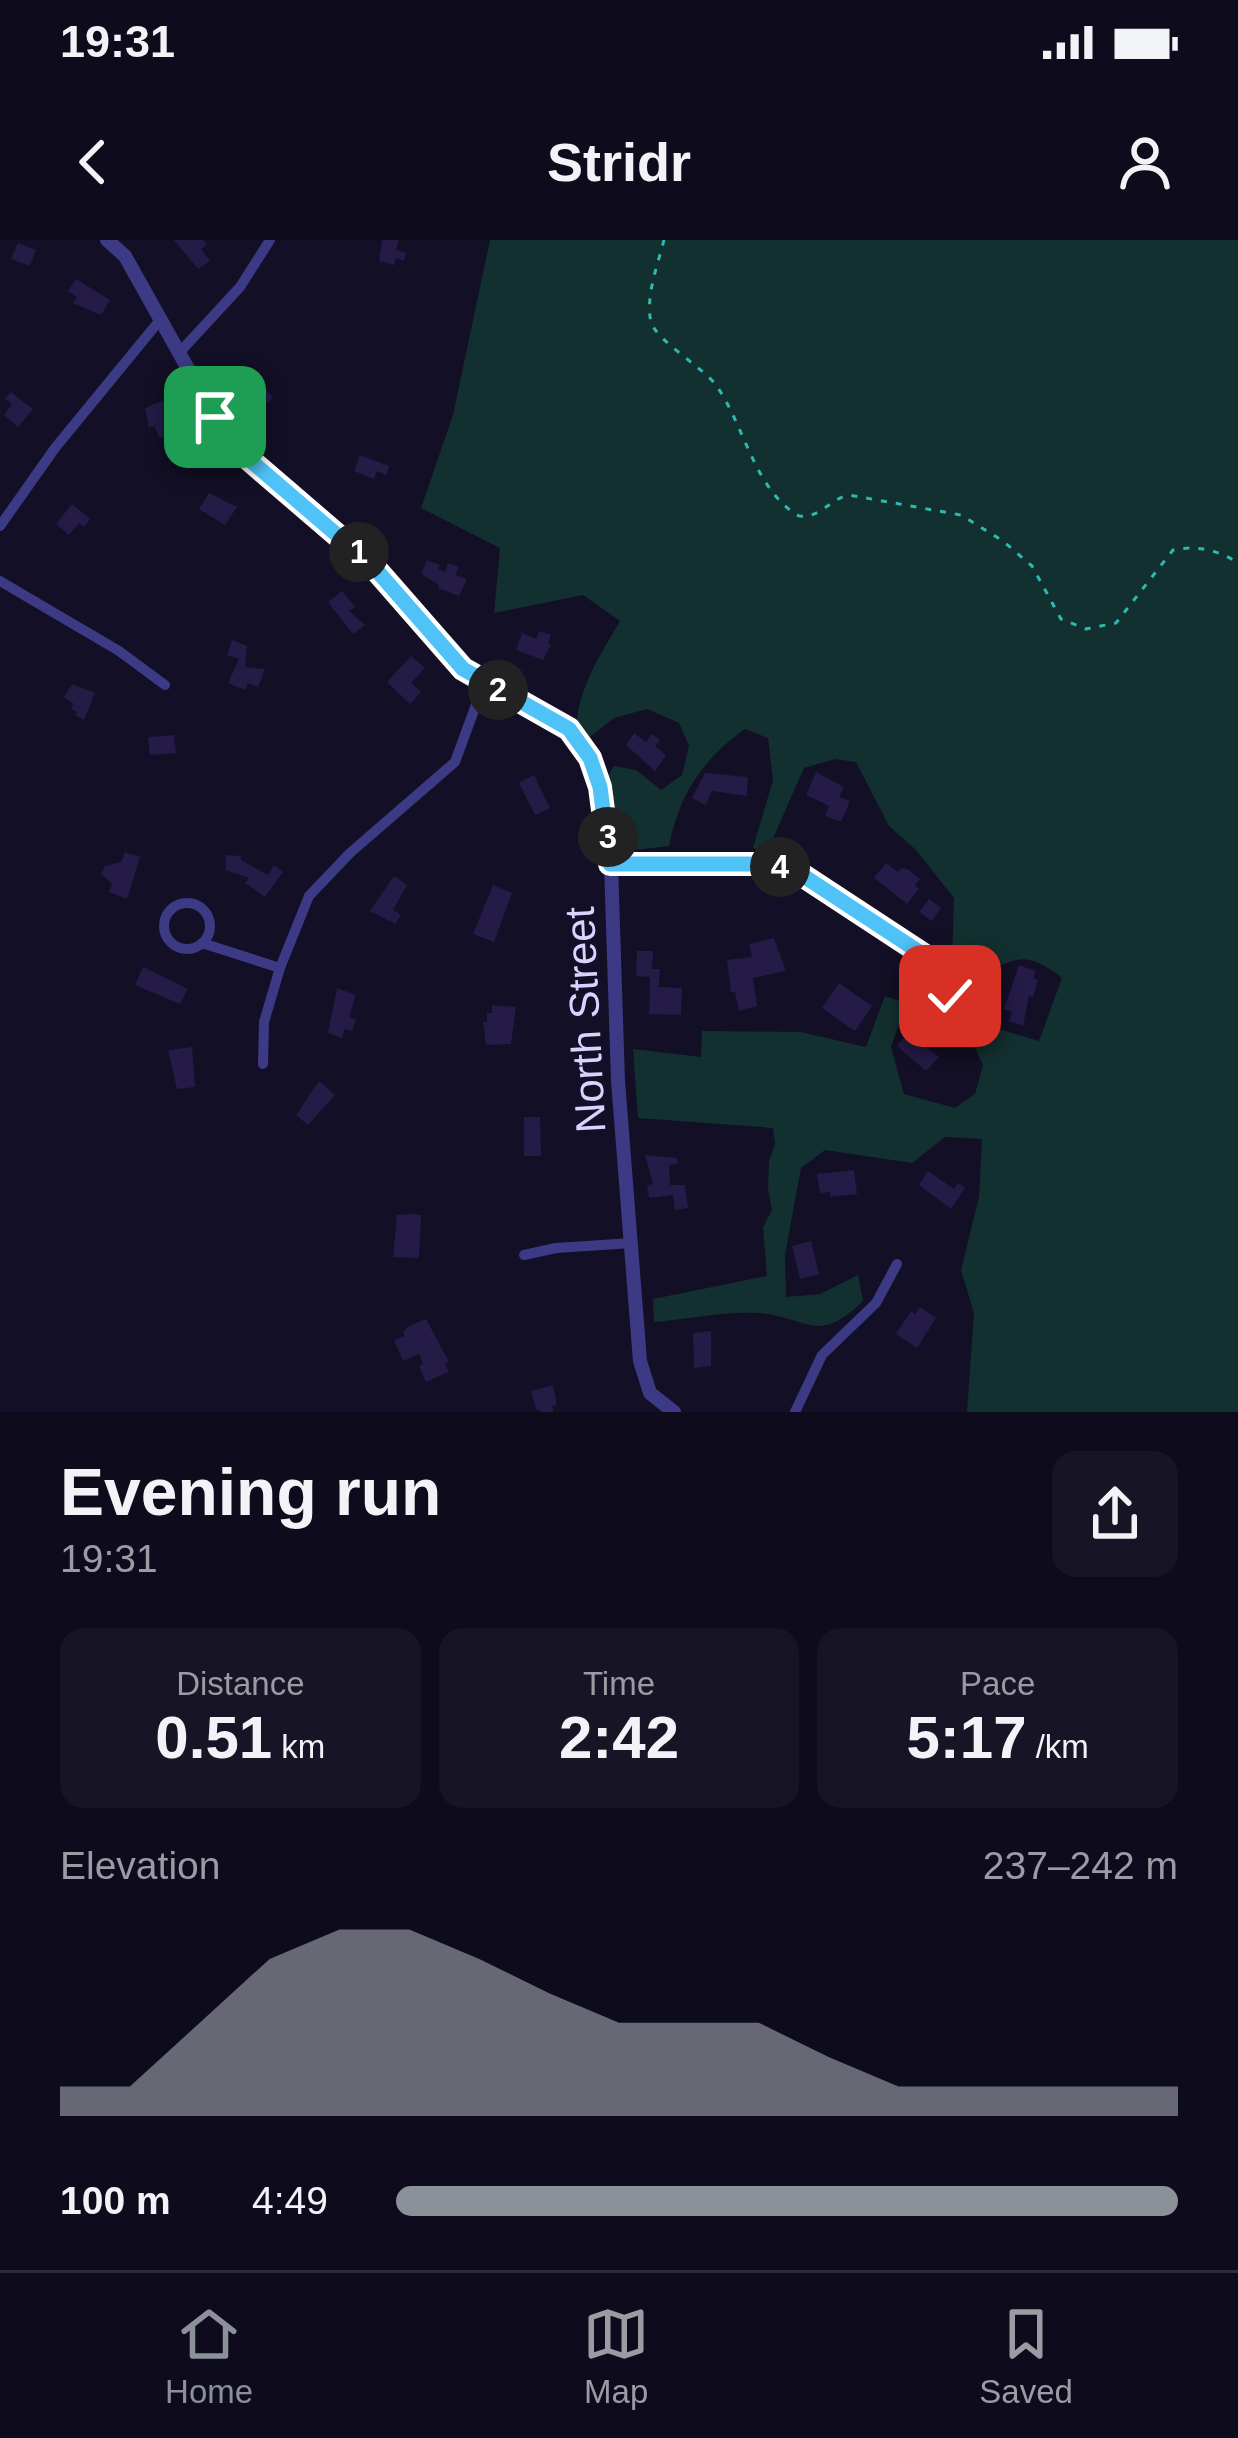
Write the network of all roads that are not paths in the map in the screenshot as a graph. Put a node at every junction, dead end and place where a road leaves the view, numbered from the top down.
1 (106, 240) edge
2 (270, 240) edge
3 (160, 320) junction
4 (179, 353) junction
5 (0, 526) edge
6 (0, 581) edge
7 (484, 683) junction
8 (165, 685) dead end
9 (610, 864) junction
10 (202, 943) junction
11 (280, 968) junction
12 (950, 996) dead end
13 (263, 1064) dead end
14 (632, 1244) junction
15 (524, 1255) dead end
16 (897, 1264) dead end
17 (674, 1412) edge
18 (795, 1412) edge

1 - 3 street, North Street
2 - 4 street
3 - 4 street, North Street
3 - 5 street
4 - 7 street, North Street
6 - 8 street
7 - 9 street, North Street
7 - 11 street
9 - 12 street
9 - 14 street, North Street
10 - 10 street
10 - 11 street
11 - 13 street
14 - 15 street
14 - 17 street, North Street
16 - 18 street

